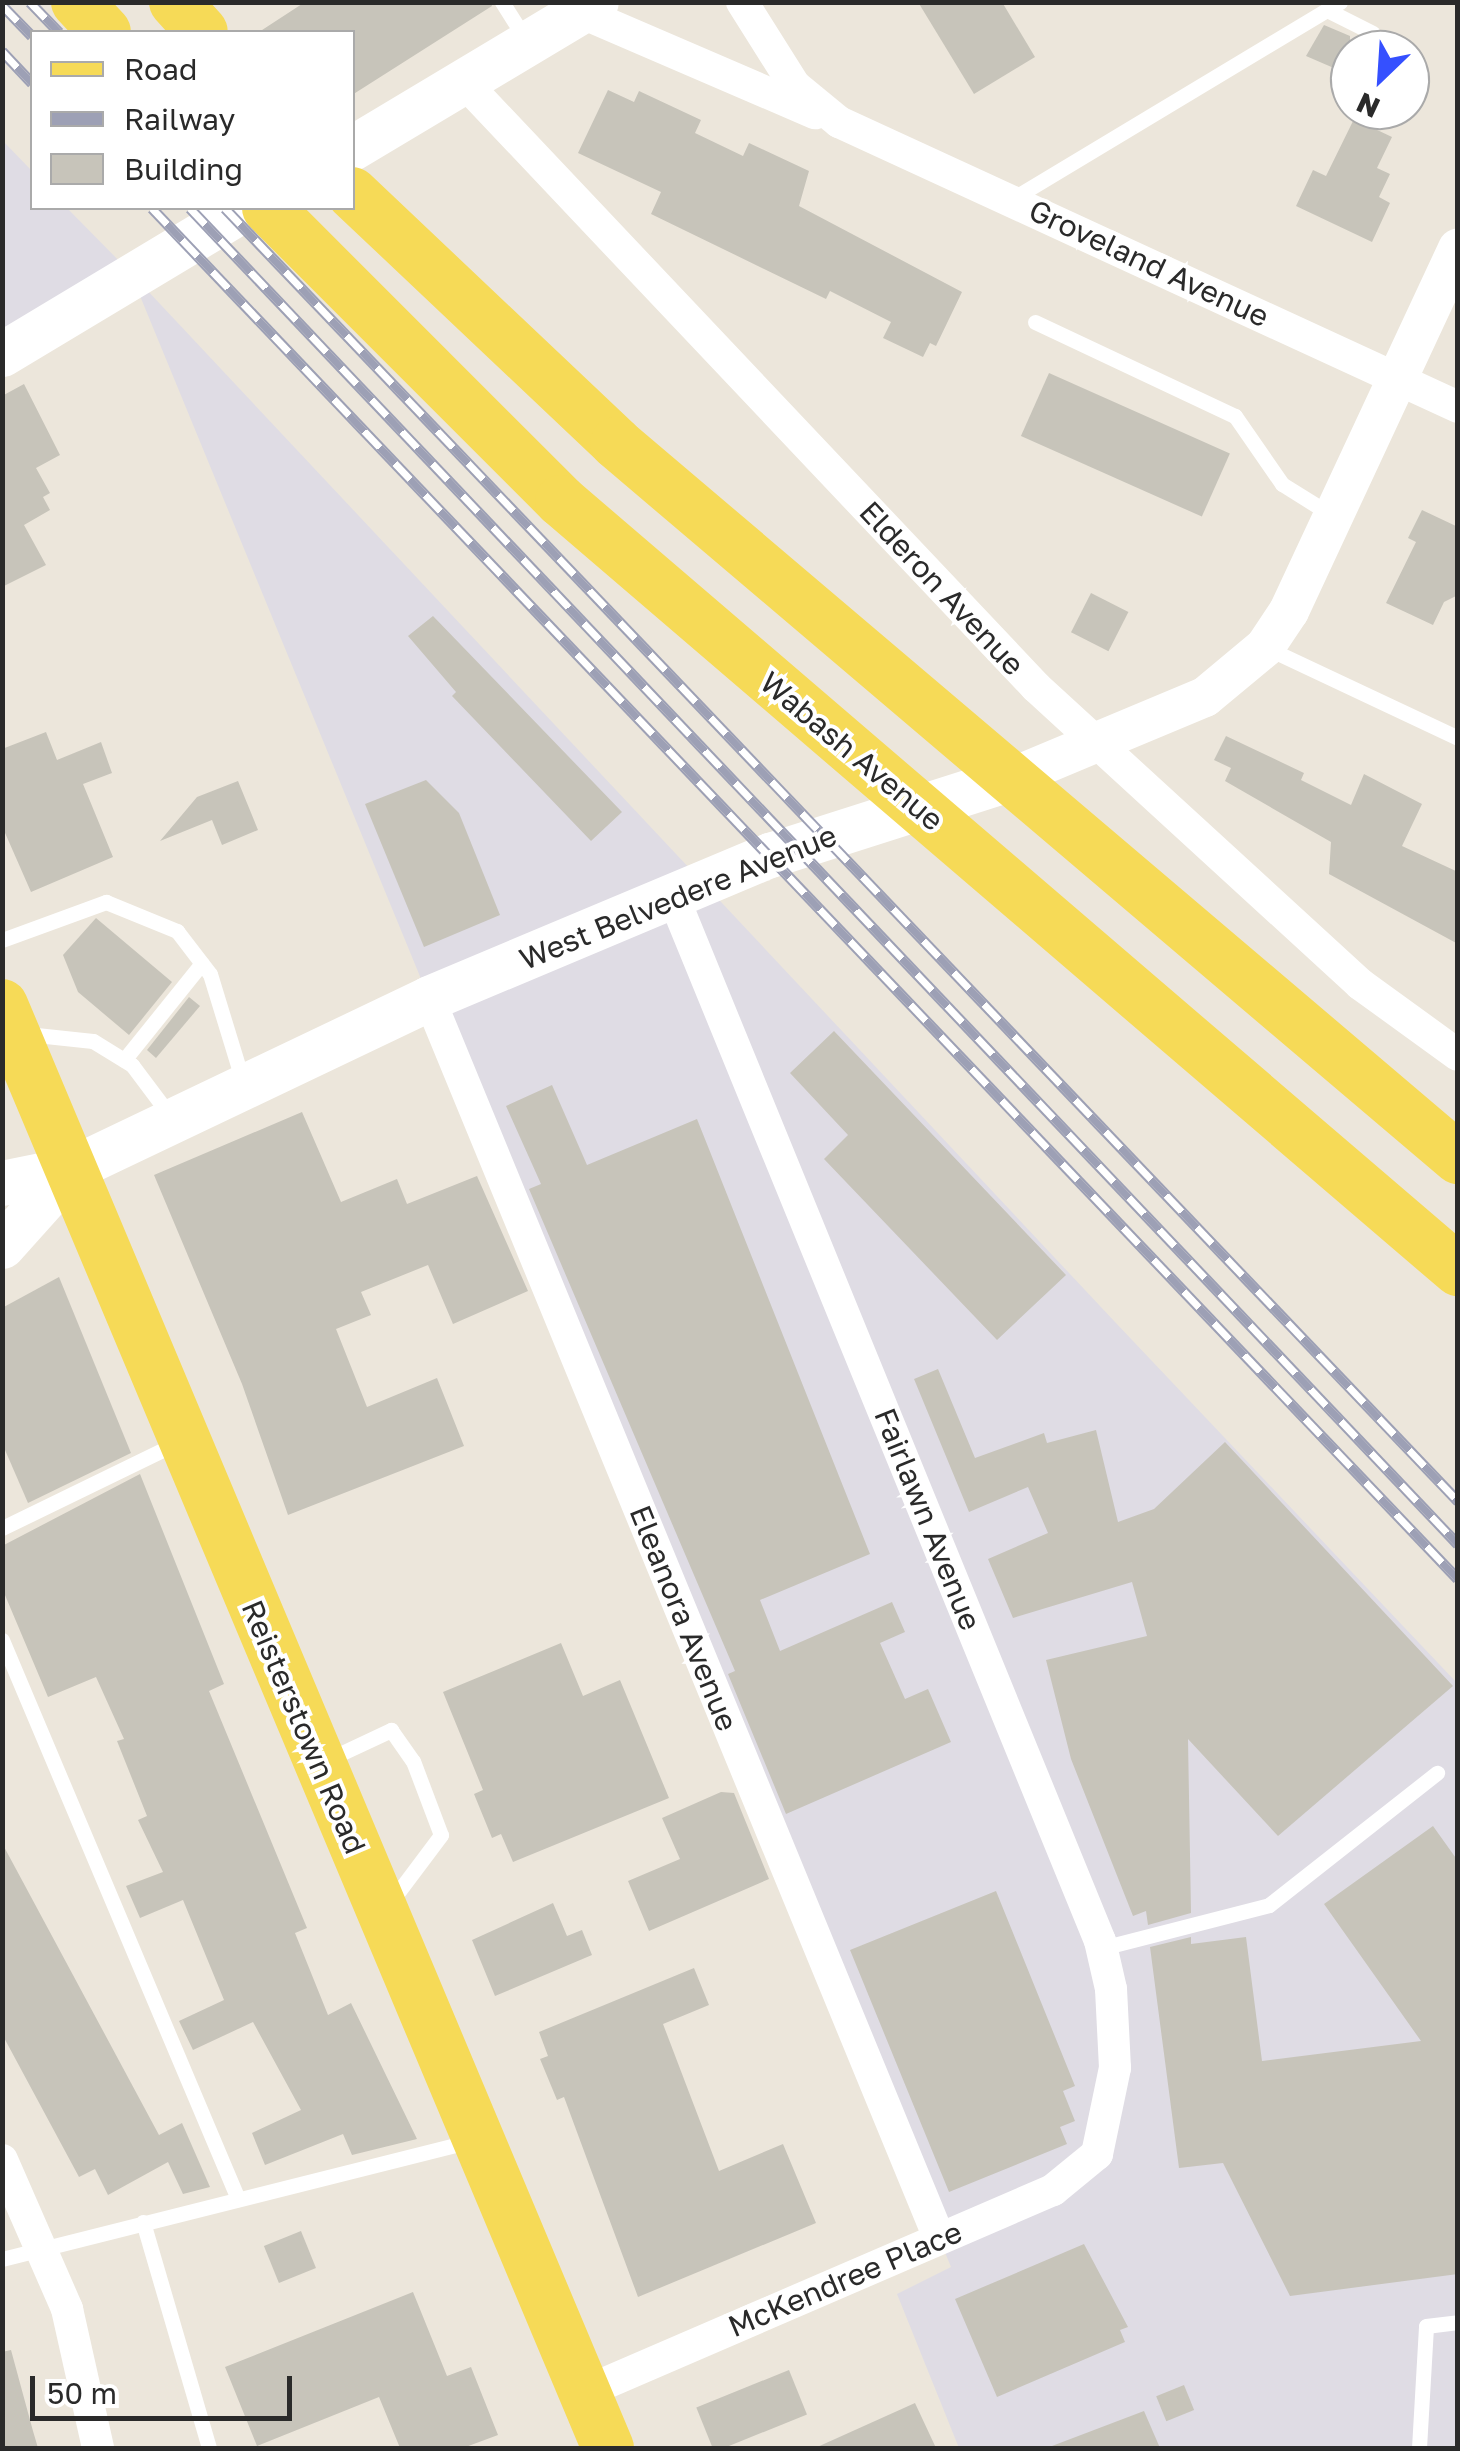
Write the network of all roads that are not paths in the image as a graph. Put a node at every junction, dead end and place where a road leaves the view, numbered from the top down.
1 (77, 2) edge
2 (175, 2) edge
3 (502, 2) edge
4 (742, 2) edge
5 (1333, 6) edge
6 (588, 8) edge
7 (103, 30) edge
8 (200, 30) edge
9 (1369, 30) edge
10 (528, 44) junction
11 (463, 81) junction
12 (839, 122) junction
13 (355, 146) edge
14 (355, 196) edge
15 (1012, 199) junction
16 (241, 210) edge
17 (270, 210) edge
18 (1458, 248) edge
19 (1035, 322) dead end
20 (2, 354) edge
21 (1398, 379) junction
22 (1458, 407) edge
23 (1334, 516) junction
24 (1264, 646) junction
25 (1458, 738) edge
26 (1098, 744) junction
27 (1011, 778) junction
28 (920, 808) junction
29 (673, 896) junction
30 (2, 940) edge
31 (202, 963) junction
32 (429, 998) junction
33 (14, 1042) edge
34 (1458, 1055) edge
35 (124, 1060) junction
36 (244, 1086) junction
37 (174, 1120) junction
38 (1458, 1158) edge
39 (71, 1169) junction
40 (2, 1183) edge
41 (2, 1246) edge
42 (1458, 1270) edge
43 (185, 1439) junction
44 (2, 1528) edge
45 (2, 1640) edge
46 (319, 1764) junction
47 (1437, 1773) dead end
48 (381, 1912) junction
49 (1102, 1948) junction
50 (476, 2140) junction
51 (1097, 2154) joint
52 (2, 2160) edge
53 (238, 2199) junction
54 (142, 2222) junction
55 (939, 2238) junction
56 (45, 2246) junction
57 (2, 2258) edge
58 (1458, 2322) edge
59 (585, 2392) junction
60 (98, 2448) edge
61 (209, 2448) edge
62 (608, 2448) edge
63 (1420, 2448) edge

1 - 7 main road
2 - 8 main road
3 - 10 lane
4 - 12 street, Groveland Avenue
5 - 9 lane
5 - 15 lane
6 - 10 main road
6 - 12 street, Groveland Avenue
10 - 11 main road
11 - 13 main road
11 - 26 street, Elderon Avenue
12 - 15 street, Groveland Avenue
14 - 27 main road
15 - 21 street, Groveland Avenue
16 - 20 main road
17 - 28 main road, Wabash Avenue
18 - 21 street, West Belvedere Avenue
19 - 23 lane
21 - 22 street, Groveland Avenue
21 - 23 street, West Belvedere Avenue
23 - 24 street, West Belvedere Avenue
24 - 25 lane
24 - 26 street, West Belvedere Avenue
26 - 27 street, West Belvedere Avenue
26 - 34 street, Elderon Avenue
27 - 28 main road, West Belvedere Avenue
27 - 38 main road
28 - 29 main road, West Belvedere Avenue
28 - 42 main road, Wabash Avenue
29 - 32 main road, West Belvedere Avenue
29 - 49 street, Fairlawn Avenue
30 - 31 lane
31 - 35 lane
31 - 36 lane
32 - 36 main road, West Belvedere Avenue
32 - 55 street, Eleanora Avenue
33 - 35 lane
33 - 39 main road, Reisterstown Road
35 - 37 lane
36 - 37 main road, West Belvedere Avenue
37 - 39 main road, West Belvedere Avenue
39 - 40 main road, West Belvedere Avenue
39 - 41 main road, West Belvedere Avenue
39 - 43 main road, Reisterstown Road
43 - 44 lane
43 - 46 main road, Reisterstown Road
45 - 53 lane
46 - 48 main road, Reisterstown Road
46 - 48 lane
47 - 49 lane
48 - 50 main road, Reisterstown Road
49 - 51 street, Fairlawn Avenue
50 - 53 lane
50 - 59 main road, Reisterstown Road
51 - 55 street, McKendree Place
52 - 56 street
53 - 54 lane
54 - 56 lane
54 - 61 lane
55 - 59 street, McKendree Place
56 - 57 lane
56 - 60 street
58 - 63 lane
59 - 62 main road, Reisterstown Road

